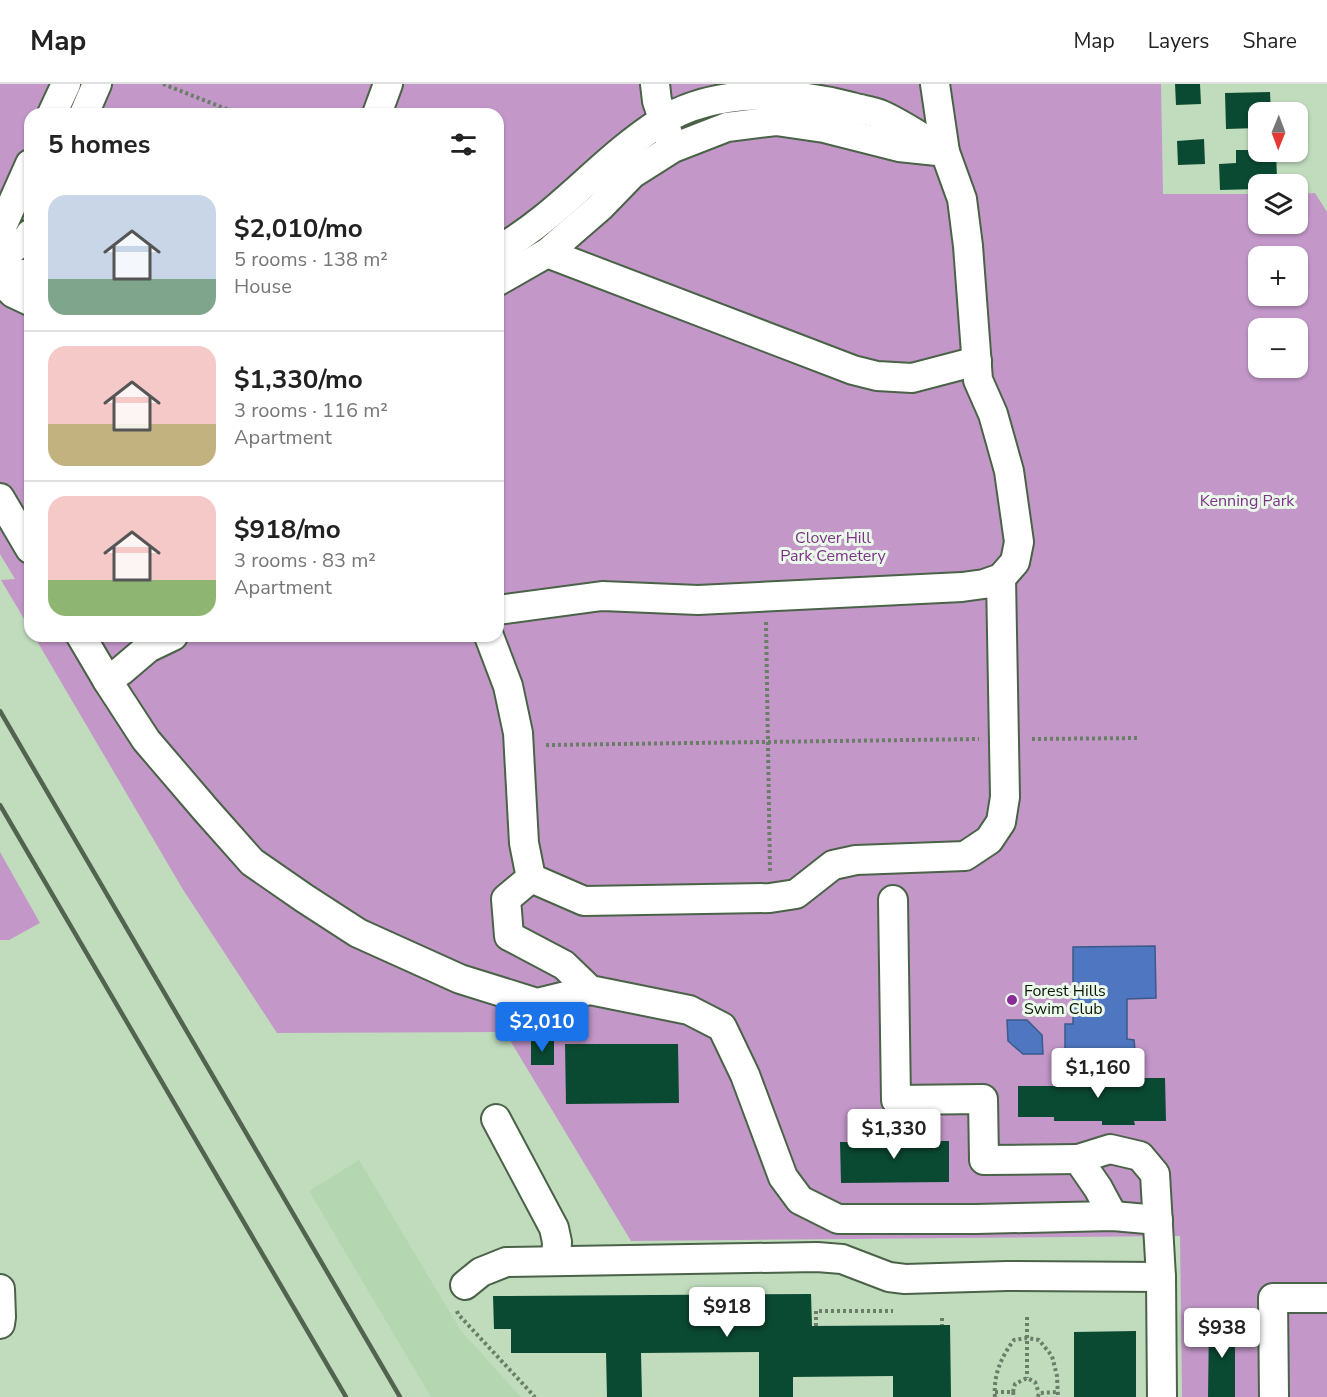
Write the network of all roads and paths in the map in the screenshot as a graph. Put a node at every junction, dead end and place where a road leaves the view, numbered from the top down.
1 (66, 84) edge
2 (97, 84) edge
3 (163, 84) edge
4 (388, 84) edge
5 (655, 84) edge
6 (935, 84) edge
7 (954, 84) edge
8 (55, 108) edge
9 (87, 108) edge
10 (224, 108) edge
11 (379, 108) edge
12 (663, 120) junction
13 (673, 148) junction
14 (945, 152) junction
15 (24, 177) edge
16 (0, 231) edge
17 (24, 241) edge
18 (504, 247) edge
19 (547, 253) junction
20 (0, 257) edge
21 (0, 269) edge
22 (24, 275) edge
23 (504, 278) edge
24 (0, 280) edge
25 (24, 298) edge
26 (977, 361) junction
27 (0, 498) edge
28 (24, 539) edge
29 (1001, 578) junction
30 (765, 597) junction
31 (504, 609) edge
32 (84, 642) edge
33 (160, 642) edge
34 (491, 642) edge
35 (107, 681) junction
36 (1139, 738) dead end
37 (1004, 739) junction
38 (767, 742) junction
39 (519, 746) junction
40 (531, 878) junction
41 (770, 898) junction
42 (892, 900) dead end
43 (590, 990) junction
44 (496, 1119) dead end
45 (1078, 1159) junction
46 (1113, 1216) junction
47 (1158, 1220) junction
48 (556, 1261) junction
49 (1161, 1277) junction
50 (465, 1285) joint
51 (0, 1289) edge
52 (1327, 1298) edge
53 (893, 1311) dead end
54 (1027, 1317) dead end
55 (942, 1318) dead end
56 (0, 1324) edge
57 (942, 1325) dead end
58 (816, 1326) dead end
59 (1028, 1338) junction
60 (1027, 1378) junction
61 (995, 1395) edge
62 (1013, 1395) edge
63 (1038, 1395) edge
64 (1058, 1395) edge
65 (535, 1397) edge
66 (1162, 1397) edge
67 (1274, 1397) edge

1 - 8 street
2 - 9 street
3 - 10 path
4 - 11 street
5 - 12 street
6 - 14 street
7 - 14 street
12 - 13 street
12 - 14 street
12 - 18 street
13 - 14 street
13 - 19 street
14 - 26 street
15 - 16 street
17 - 20 street
19 - 23 street
19 - 26 street
21 - 22 street
24 - 25 street
26 - 29 street
27 - 28 street
29 - 30 street
29 - 37 street
30 - 31 street
30 - 38 path
32 - 35 street
33 - 35 street
34 - 39 street
35 - 43 street
36 - 37 path
37 - 38 path
37 - 41 street
38 - 39 path
38 - 41 path
39 - 40 street
40 - 41 street
40 - 43 street
42 - 45 street
43 - 46 street
44 - 48 street
45 - 46 street
45 - 47 street
46 - 47 street
47 - 49 street
48 - 49 street
48 - 50 street
49 - 66 street
50 - 65 path
51 - 56 street
52 - 67 street
53 - 58 path
54 - 59 path
55 - 57 path
59 - 60 path
59 - 61 path
59 - 64 path
60 - 62 path
60 - 63 path
61 - 62 path
63 - 64 path

